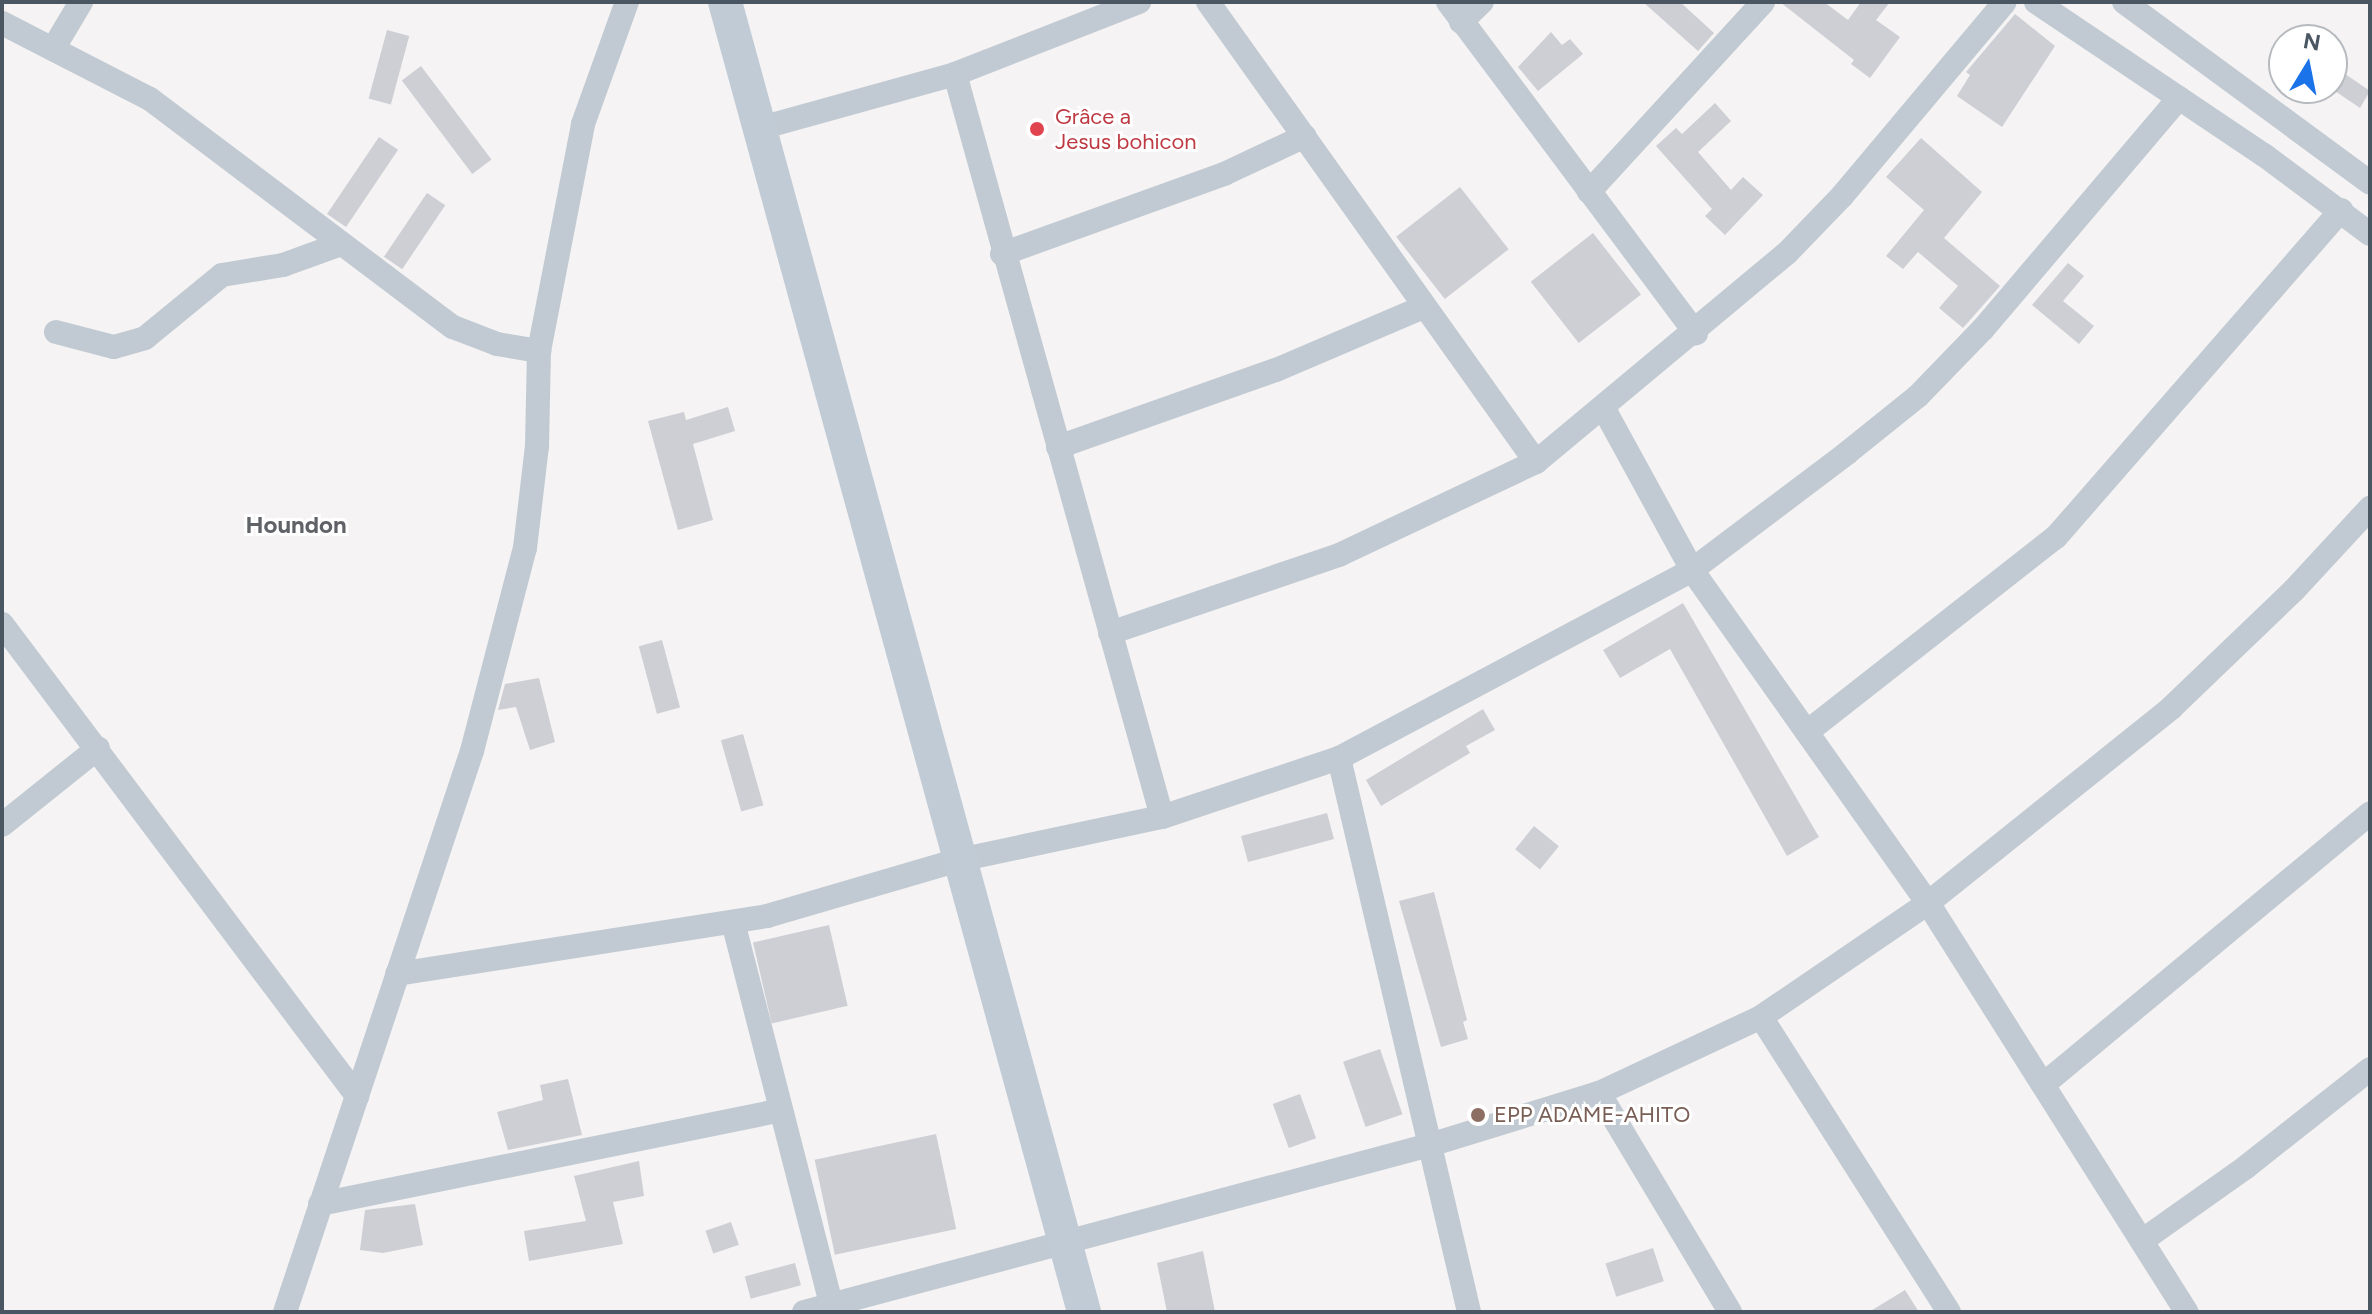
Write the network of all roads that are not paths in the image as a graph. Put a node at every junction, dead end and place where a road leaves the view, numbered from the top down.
1 (81, 2) edge
2 (627, 2) edge
3 (705, 2) edge
4 (725, 2) edge
5 (1139, 2) edge
6 (1208, 2) edge
7 (1482, 2) edge
8 (1763, 2) edge
9 (2005, 2) edge
10 (2036, 2) edge
11 (2124, 2) edge
12 (1455, 12) edge
13 (2, 23) edge
14 (53, 49) junction
15 (955, 74) junction
16 (2179, 98) junction
17 (757, 129) junction
18 (1305, 136) junction
19 (2370, 183) edge
20 (1589, 192) junction
21 (2341, 210) junction
22 (2370, 234) edge
23 (341, 244) junction
24 (1002, 254) junction
25 (1424, 307) junction
26 (56, 332) dead end
27 (1696, 333) junction
28 (539, 351) junction
29 (1604, 409) junction
30 (1058, 447) junction
31 (1536, 462) junction
32 (2370, 508) edge
33 (1692, 570) junction
34 (2, 624) edge
35 (1110, 633) junction
36 (1807, 732) junction
37 (98, 748) junction
38 (1339, 758) junction
39 (2370, 813) edge
40 (1162, 817) junction
41 (2, 825) edge
42 (959, 860) junction
43 (1928, 903) junction
44 (733, 922) junction
45 (397, 974) junction
46 (1761, 1017) junction
47 (2370, 1069) edge
48 (2044, 1084) junction
49 (1599, 1093) junction
50 (357, 1096) junction
51 (781, 1110) junction
52 (1433, 1144) junction
53 (320, 1204) junction
54 (2143, 1240) junction
55 (1065, 1242) junction
56 (832, 1308) edge
57 (285, 1312) edge
58 (804, 1312) edge
59 (1084, 1312) edge
60 (1469, 1312) edge
61 (1730, 1312) edge
62 (1949, 1312) edge
63 (2187, 1312) edge

1 - 14 street
2 - 28 street
3 - 17 main road
4 - 17 main road
5 - 15 street
6 - 18 street
7 - 12 street
8 - 20 street
9 - 27 street
10 - 16 street
11 - 19 street
12 - 20 street
13 - 14 street
14 - 23 street
15 - 17 street
15 - 24 street
16 - 21 street
16 - 33 street
17 - 42 main road
18 - 24 street
18 - 25 street
20 - 27 street
21 - 22 street
21 - 36 street
23 - 26 street
23 - 28 street
24 - 30 street
25 - 30 street
25 - 31 street
27 - 29 street
28 - 45 street
29 - 31 street
29 - 33 street
30 - 35 street
31 - 35 street
32 - 43 street
33 - 36 street
33 - 38 street
34 - 37 street
35 - 40 street
36 - 43 street
37 - 41 street
37 - 50 street
38 - 40 street
38 - 52 street
39 - 48 street
40 - 42 street
42 - 44 street
42 - 55 main road
43 - 46 street
43 - 48 street
44 - 45 street
44 - 51 street
45 - 50 street
46 - 49 street
46 - 62 street
47 - 54 street
48 - 54 street
49 - 52 street
49 - 61 street
50 - 53 street
51 - 53 street
51 - 56 street
52 - 55 street
52 - 60 street
53 - 57 street
54 - 63 street
55 - 56 street
55 - 59 main road
56 - 58 street

